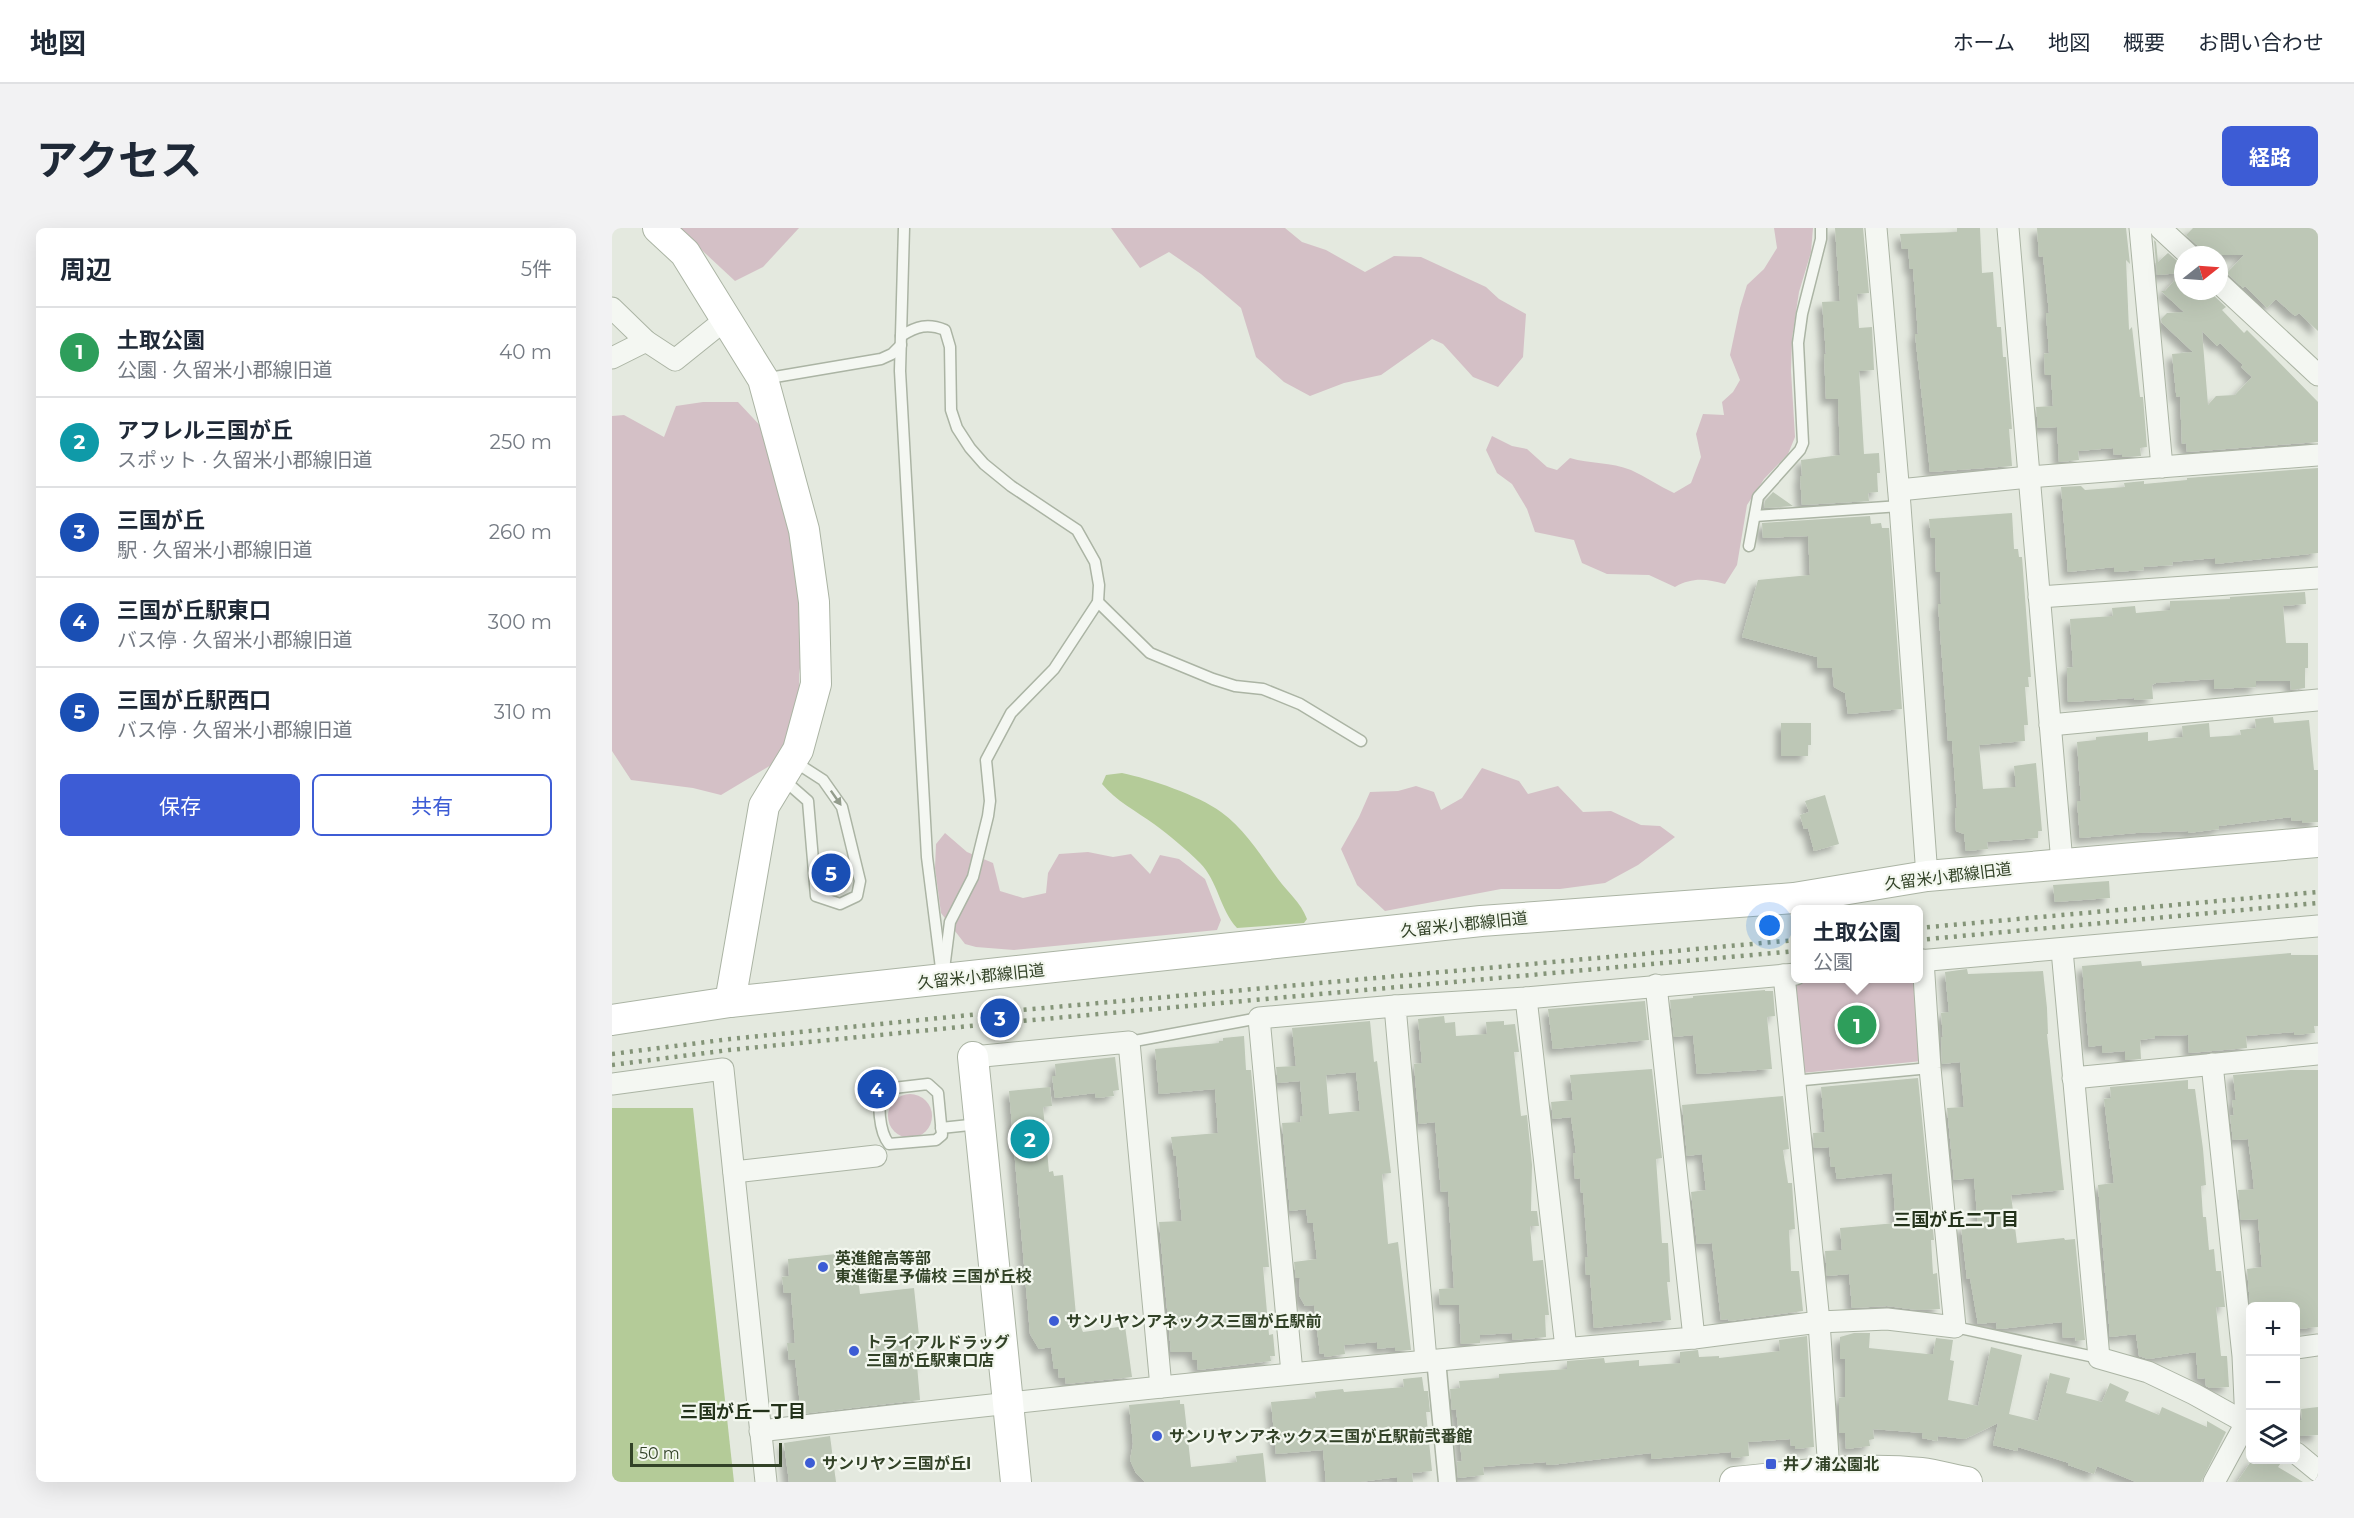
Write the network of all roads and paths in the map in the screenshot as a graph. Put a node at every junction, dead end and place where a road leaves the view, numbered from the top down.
1 (658, 228) edge
2 (904, 228) edge
3 (1821, 228) edge
4 (1876, 228) edge
5 (2008, 228) edge
6 (2140, 228) edge
7 (2160, 228) edge
8 (2179, 246) edge
9 (2228, 291) edge
10 (612, 308) edge
11 (726, 319) junction
12 (646, 340) junction
13 (901, 341) junction
14 (612, 358) edge
15 (2318, 375) edge
16 (763, 379) junction
17 (2318, 455) edge
18 (2162, 467) junction
19 (2029, 477) junction
20 (1900, 498) junction
21 (1755, 516) junction
22 (1749, 546) dead end
23 (2318, 578) edge
24 (2039, 597) junction
25 (1098, 602) junction
26 (2318, 700) edge
27 (2050, 725) junction
28 (1361, 741) dead end
29 (787, 769) junction
30 (2318, 842) edge
31 (2062, 863) junction
32 (1927, 876) junction
33 (2318, 926) edge
34 (2062, 950) junction
35 (1923, 961) edge
36 (1790, 975) edge
37 (942, 980) junction
38 (1923, 983) edge
39 (1656, 985) junction
40 (1526, 998) junction
41 (730, 1002) junction
42 (1398, 1006) junction
43 (1259, 1018) junction
44 (612, 1020) edge
45 (1129, 1042) junction
46 (2318, 1054) edge
47 (973, 1057) joint
48 (2212, 1065) junction
49 (1930, 1068) junction
50 (2073, 1078) junction
51 (1793, 1081) junction
52 (612, 1084) edge
53 (981, 1124) junction
54 (941, 1128) junction
55 (876, 1156) dead end
56 (734, 1172) junction
57 (1820, 1323) junction
58 (1955, 1327) junction
59 (1694, 1338) junction
60 (2318, 1345) edge
61 (2246, 1347) edge
62 (2300, 1347) edge
63 (1566, 1348) junction
64 (2247, 1356) edge
65 (2099, 1358) junction
66 (1432, 1360) junction
67 (1292, 1373) junction
68 (1161, 1387) junction
69 (1008, 1402) junction
70 (2248, 1410) edge
71 (2246, 1423) edge
72 (2246, 1427) edge
73 (760, 1431) junction
74 (2300, 1457) edge
75 (2318, 1471) edge
76 (1833, 1475) edge
77 (766, 1482) edge
78 (1016, 1482) edge
79 (1444, 1482) edge
80 (1451, 1482) edge
81 (1735, 1482) edge
82 (1966, 1482) edge
83 (2214, 1482) edge

1 - 11 street
2 - 13 lane
3 - 21 lane
4 - 20 street
5 - 19 street
6 - 18 street
7 - 8 street
9 - 15 street
10 - 12 street
11 - 12 street
11 - 16 street
12 - 14 street
13 - 16 lane
13 - 25 lane
13 - 37 lane
16 - 29 street
17 - 18 street
18 - 19 street
19 - 20 street
19 - 24 street
20 - 21 lane
20 - 32 street
21 - 22 lane
23 - 24 street
24 - 27 street
25 - 28 lane
25 - 37 lane
26 - 27 street
27 - 31 street
29 -> 29 lane
29 - 41 street
30 - 31 street, 久留米小郡線旧道
31 - 32 street, 久留米小郡線旧道
32 - 37 street, 久留米小郡線旧道
33 - 34 street
34 - 35 street
34 - 50 street
36 - 39 street
36 - 51 street
37 - 41 street, 久留米小郡線旧道
38 - 49 street
39 - 40 street
39 - 59 street
40 - 42 street
40 - 63 street
41 - 44 street, 久留米小郡線旧道
42 - 43 street
42 - 66 street
43 - 45 lane
43 - 67 street
45 - 47 street
45 - 68 street
46 - 48 street
47 - 53 street
48 - 50 street
48 - 61 street
49 - 51 lane
49 - 58 street
50 - 65 street
51 - 57 street
52 - 56 street
53 - 54 lane
53 - 69 street
54 - 54 lane
55 - 56 street
56 - 73 street
57 - 58 street
57 - 59 street
57 - 76 street
58 - 65 lane
59 - 63 street
60 - 62 street
63 - 66 street
64 - 70 street
65 - 71 street
66 - 67 street
66 - 79 lane
66 - 80 lane
67 - 68 street
68 - 69 street
69 - 73 street
69 - 78 street
72 - 83 street
73 - 77 street
74 - 75 street
76 - 81 street
76 - 82 street

